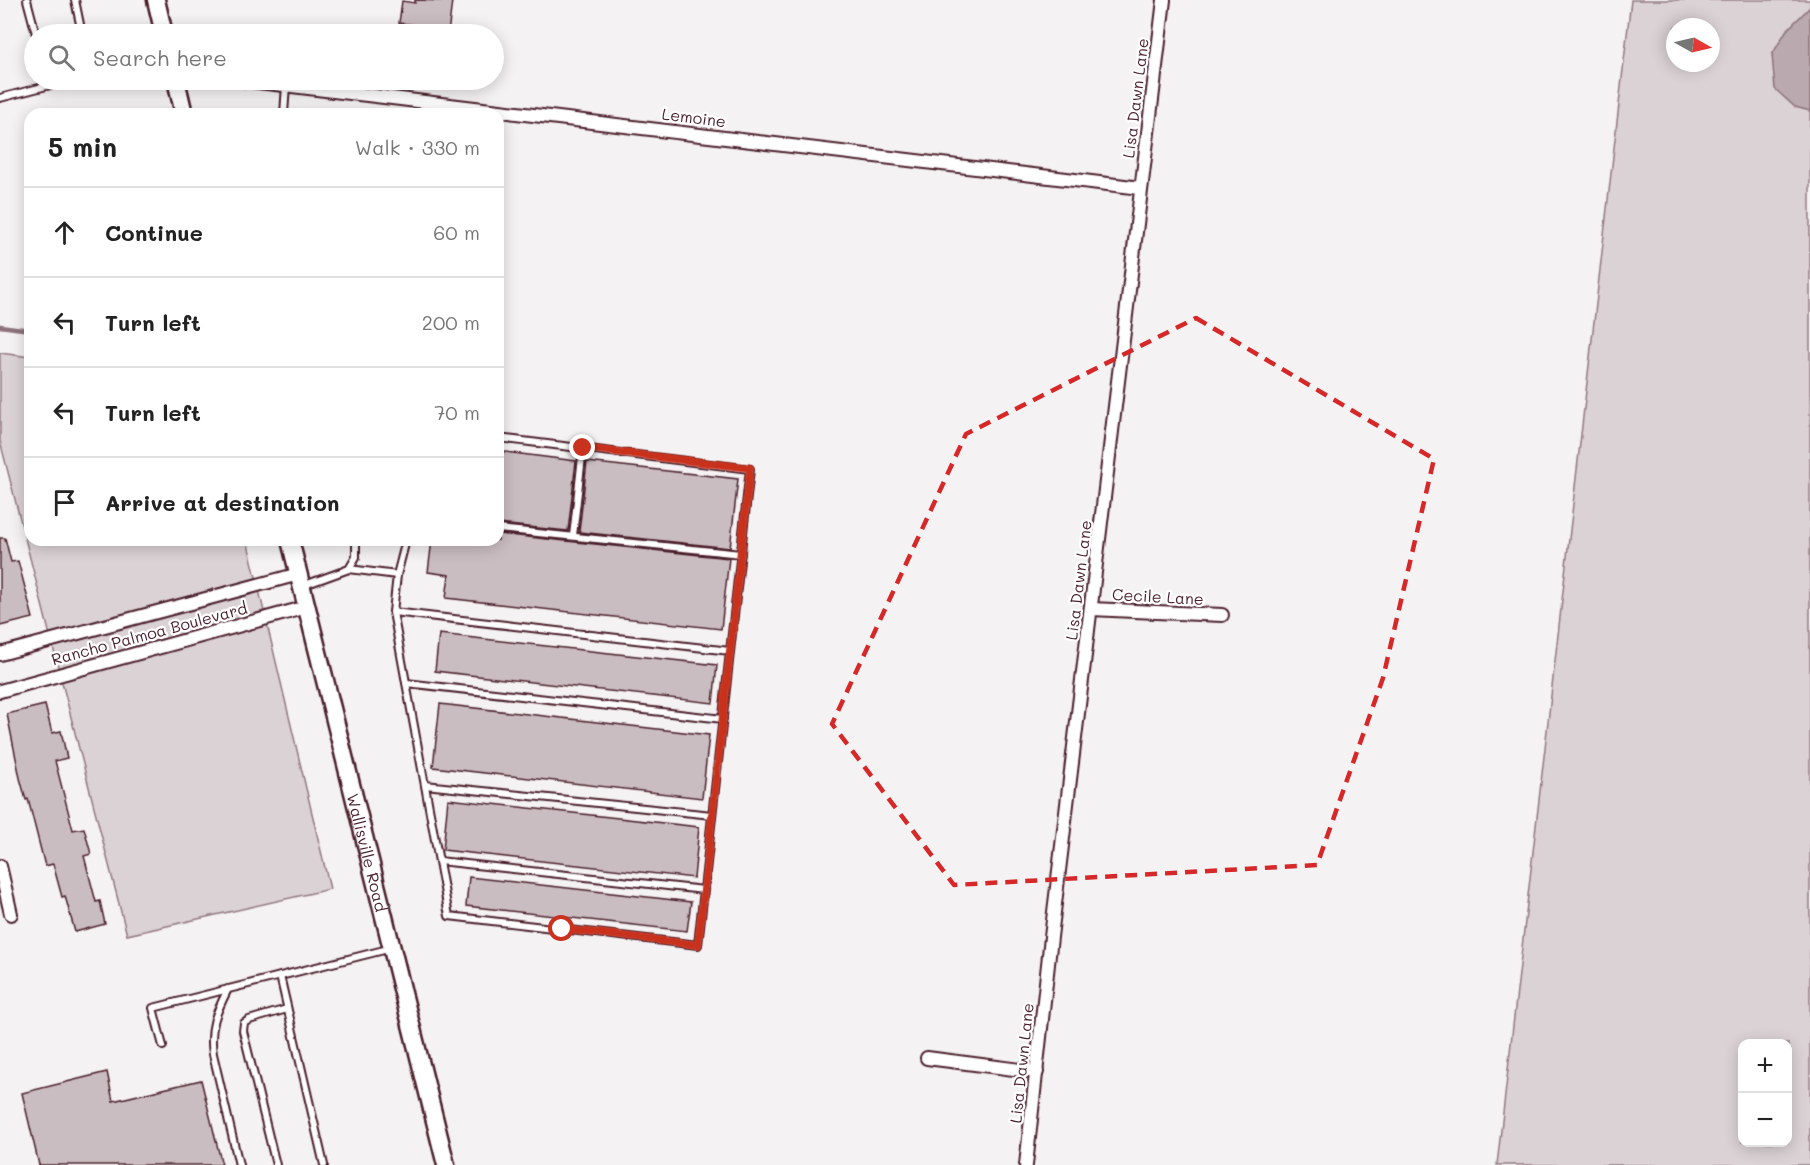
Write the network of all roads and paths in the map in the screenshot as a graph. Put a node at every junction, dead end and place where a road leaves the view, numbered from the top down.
1 (27, 0) edge
2 (75, 0) edge
3 (156, 0) edge
4 (1164, 0) edge
5 (33, 24) edge
6 (80, 24) edge
7 (162, 24) edge
8 (25, 90) edge
9 (178, 90) edge
10 (286, 90) edge
11 (328, 90) edge
12 (0, 99) edge
13 (183, 108) edge
14 (284, 108) edge
15 (477, 108) edge
16 (504, 111) edge
17 (1141, 188) junction
18 (504, 439) edge
19 (583, 448) junction
20 (504, 530) edge
21 (573, 537) junction
22 (292, 546) edge
23 (356, 546) edge
24 (404, 546) edge
25 (741, 554) junction
26 (349, 568) junction
27 (397, 575) junction
28 (300, 580) junction
29 (307, 607) junction
30 (1091, 609) junction
31 (393, 612) junction
32 (1222, 615) dead end
33 (730, 651) junction
34 (0, 654) edge
35 (406, 683) junction
36 (0, 692) edge
37 (723, 719) junction
38 (425, 785) junction
39 (712, 815) junction
40 (439, 861) junction
41 (0, 866) edge
42 (704, 890) junction
43 (11, 914) dead end
44 (392, 948) junction
45 (280, 976) junction
46 (228, 989) junction
47 (287, 1009) junction
48 (163, 1046) dead end
49 (927, 1058) dead end
50 (1037, 1072) junction
51 (239, 1165) edge
52 (276, 1165) edge
53 (324, 1165) edge
54 (446, 1165) edge
55 (1026, 1165) edge

1 - 5 lane
2 - 6 lane
3 - 7 main road
4 - 17 street, Lisa Dawn Lane
8 - 12 lane
9 - 13 main road
10 - 14 lane
11 - 15 street, Lemoine
16 - 17 street, Lemoine
17 - 30 street, Lisa Dawn Lane
18 - 19 lane
19 - 21 lane
19 - 25 lane
20 - 21 lane
21 - 25 lane
22 - 28 main road, Wallisville Road
23 - 26 lane
24 - 27 lane
25 - 33 lane
26 - 27 lane
26 - 28 lane
27 - 31 lane
28 - 29 main road, Wallisville Road
28 - 34 street, Rancho Palmoa Boulevard
29 - 36 street, Rancho Palmoa Boulevard
29 - 44 main road, Wallisville Road
30 - 32 street, Cecile Lane
30 - 50 street, Lisa Dawn Lane
31 - 33 lane
31 - 35 lane
33 - 37 lane
35 - 37 lane
35 - 38 lane
37 - 39 lane
38 - 39 lane
38 - 40 lane
39 - 42 lane
40 - 42 lane
40 - 42 lane
41 - 43 street
44 - 45 lane
44 - 54 main road, Wallisville Road
45 - 46 lane
45 - 47 lane
46 - 48 lane
46 - 51 lane
47 - 52 lane
47 - 53 lane
49 - 50 street
50 - 55 street, Lisa Dawn Lane

